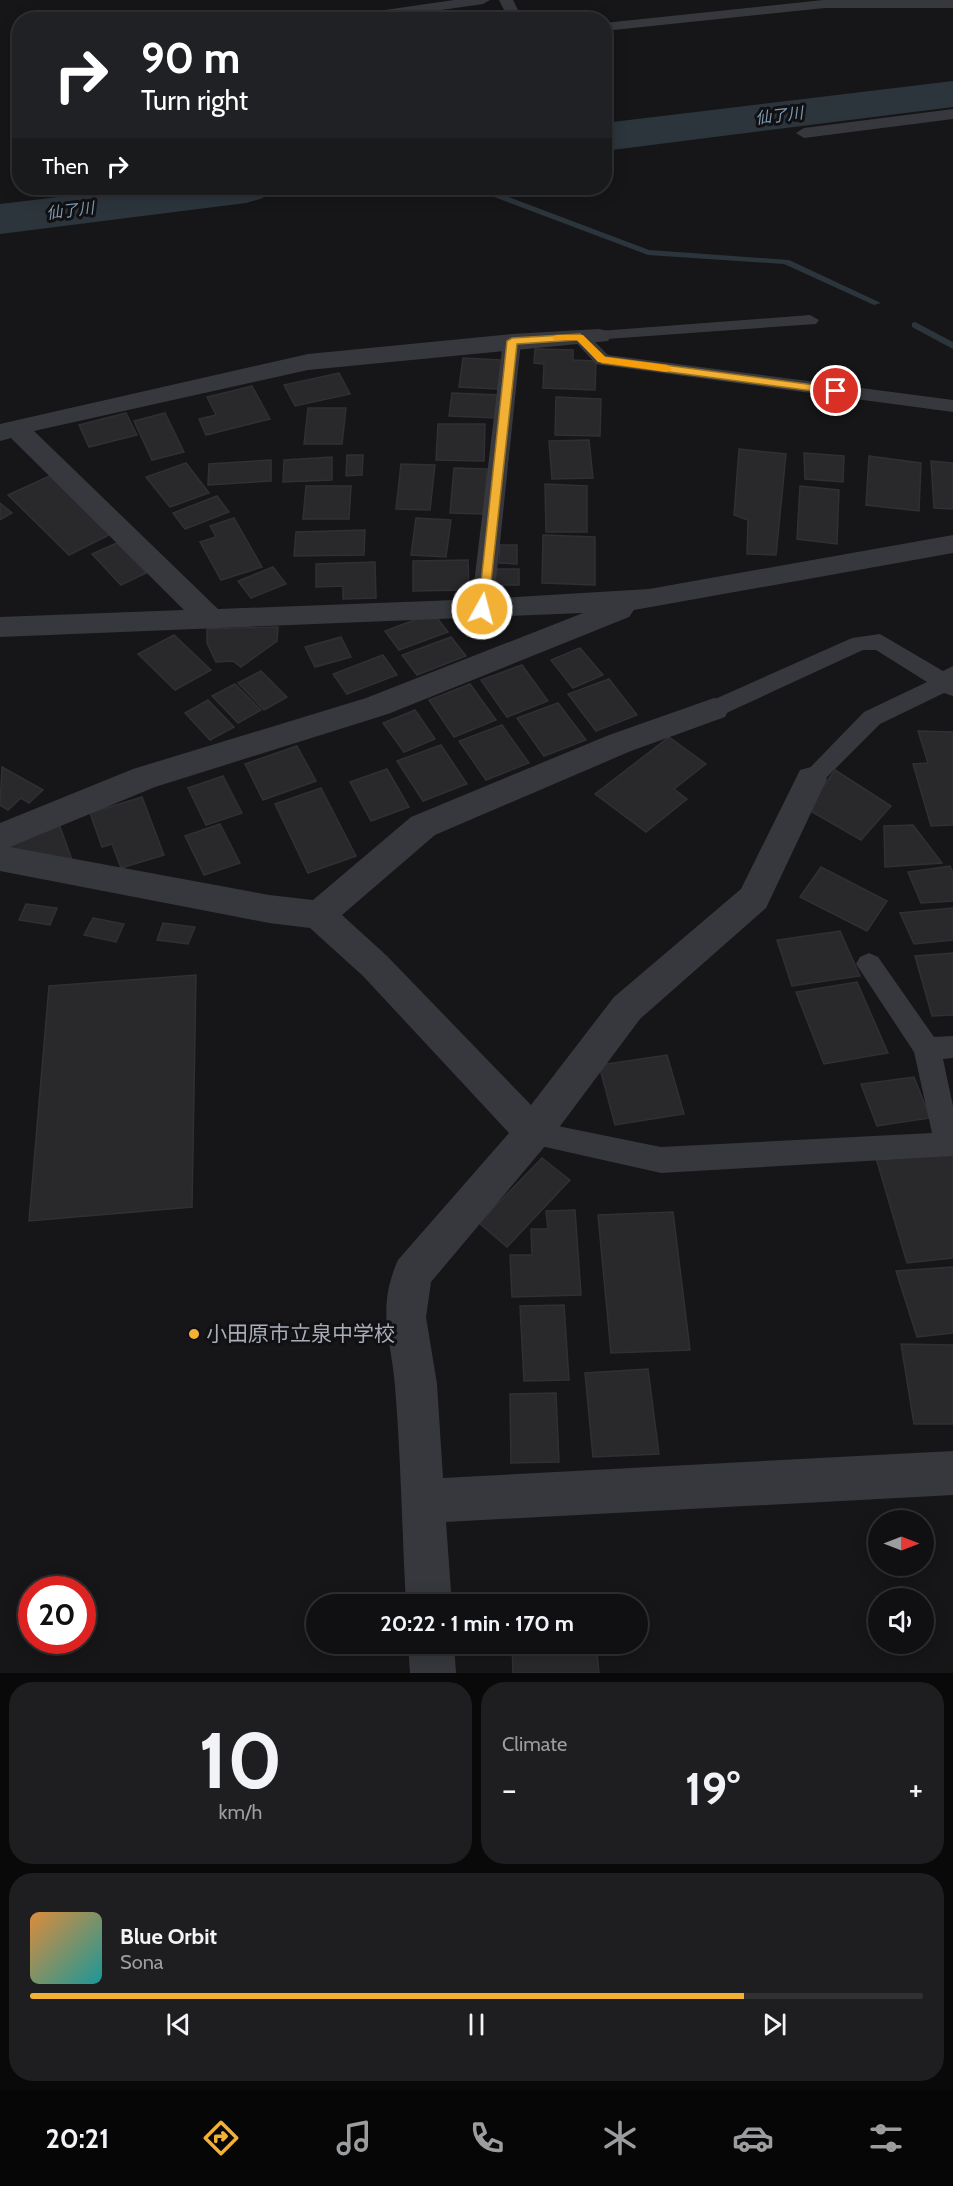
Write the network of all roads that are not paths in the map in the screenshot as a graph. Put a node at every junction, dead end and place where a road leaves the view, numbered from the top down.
1 (483, 0) edge
2 (953, 4) edge
3 (399, 12) edge
4 (612, 26) edge
5 (953, 114) edge
6 (804, 133) dead end
7 (810, 320) dead end
8 (589, 336) junction
9 (512, 341) junction
10 (953, 406) edge
11 (8, 430) edge
12 (953, 544) edge
13 (649, 599) junction
14 (482, 609) junction
15 (212, 620) junction
16 (0, 627) edge
17 (951, 681) edge
18 (714, 709) joint
19 (811, 779) joint
20 (0, 837) edge
21 (0, 858) edge
22 (319, 915) junction
23 (869, 964) dead end
24 (940, 1048) edge
25 (533, 1133) junction
26 (953, 1473) edge
27 (422, 1501) junction
28 (428, 1594) edge
29 (432, 1654) edge
30 (433, 1673) edge

1 - 3 lane
2 - 4 lane
5 - 6 lane
7 - 8 lane
8 - 9 street
8 - 10 lane
9 - 11 street
9 - 14 lane
11 - 15 street
12 - 13 street
13 - 14 street
13 - 20 street
14 - 15 street
15 - 16 street
17 - 18 lane
17 - 19 lane
18 - 22 street
19 - 25 street
21 - 22 street
22 - 25 street
23 - 24 lane
24 - 25 lane
25 - 27 street
26 - 27 street
27 - 28 street
29 - 30 street

